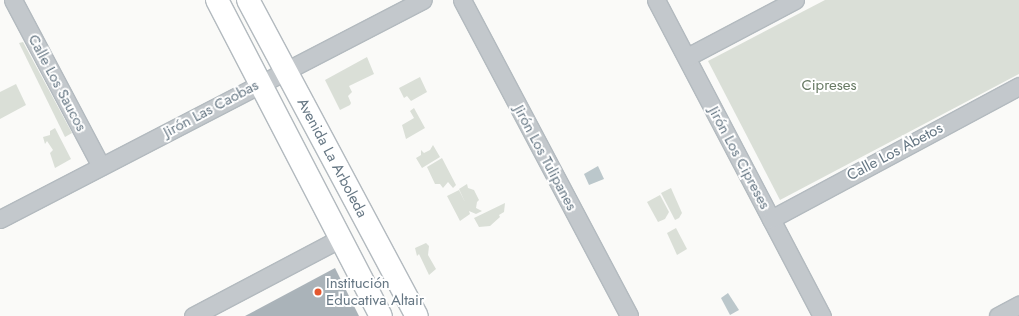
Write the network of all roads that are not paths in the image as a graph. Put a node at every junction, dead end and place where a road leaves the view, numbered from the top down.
1 (13, 0) edge
2 (217, 0) edge
3 (248, 0) edge
4 (423, 0) edge
5 (462, 0) edge
6 (656, 0) edge
7 (795, 0) edge
8 (687, 57) junction
9 (285, 71) junction
10 (259, 83) junction
11 (1019, 86) edge
12 (101, 166) junction
13 (0, 219) edge
14 (771, 219) junction
15 (341, 238) junction
16 (1019, 305) edge
17 (193, 316) edge
18 (381, 316) edge
19 (417, 316) edge
20 (629, 316) edge
21 (822, 316) edge
22 (998, 316) edge

1 - 12 street, Calle Los Saucos
2 - 10 street, Avenida La Arboleda
3 - 9 street, Avenida La Arboleda
4 - 9 street, Jirón Las Caobas
5 - 20 street, Jirón Los Tulipanes
6 - 8 street, Jirón Los Cipreses
7 - 8 street
8 - 14 street, Jirón Los Cipreses
9 - 10 street, Jirón Las Caobas
9 - 19 street, Avenida La Arboleda
10 - 12 street, Jirón Las Caobas
10 - 15 street, Avenida La Arboleda
11 - 14 street, Calle Los Abetos
12 - 13 street, Jirón Las Caobas
14 - 21 street, Jirón Los Cipreses
15 - 17 street
15 - 18 street, Avenida La Arboleda
16 - 22 street

